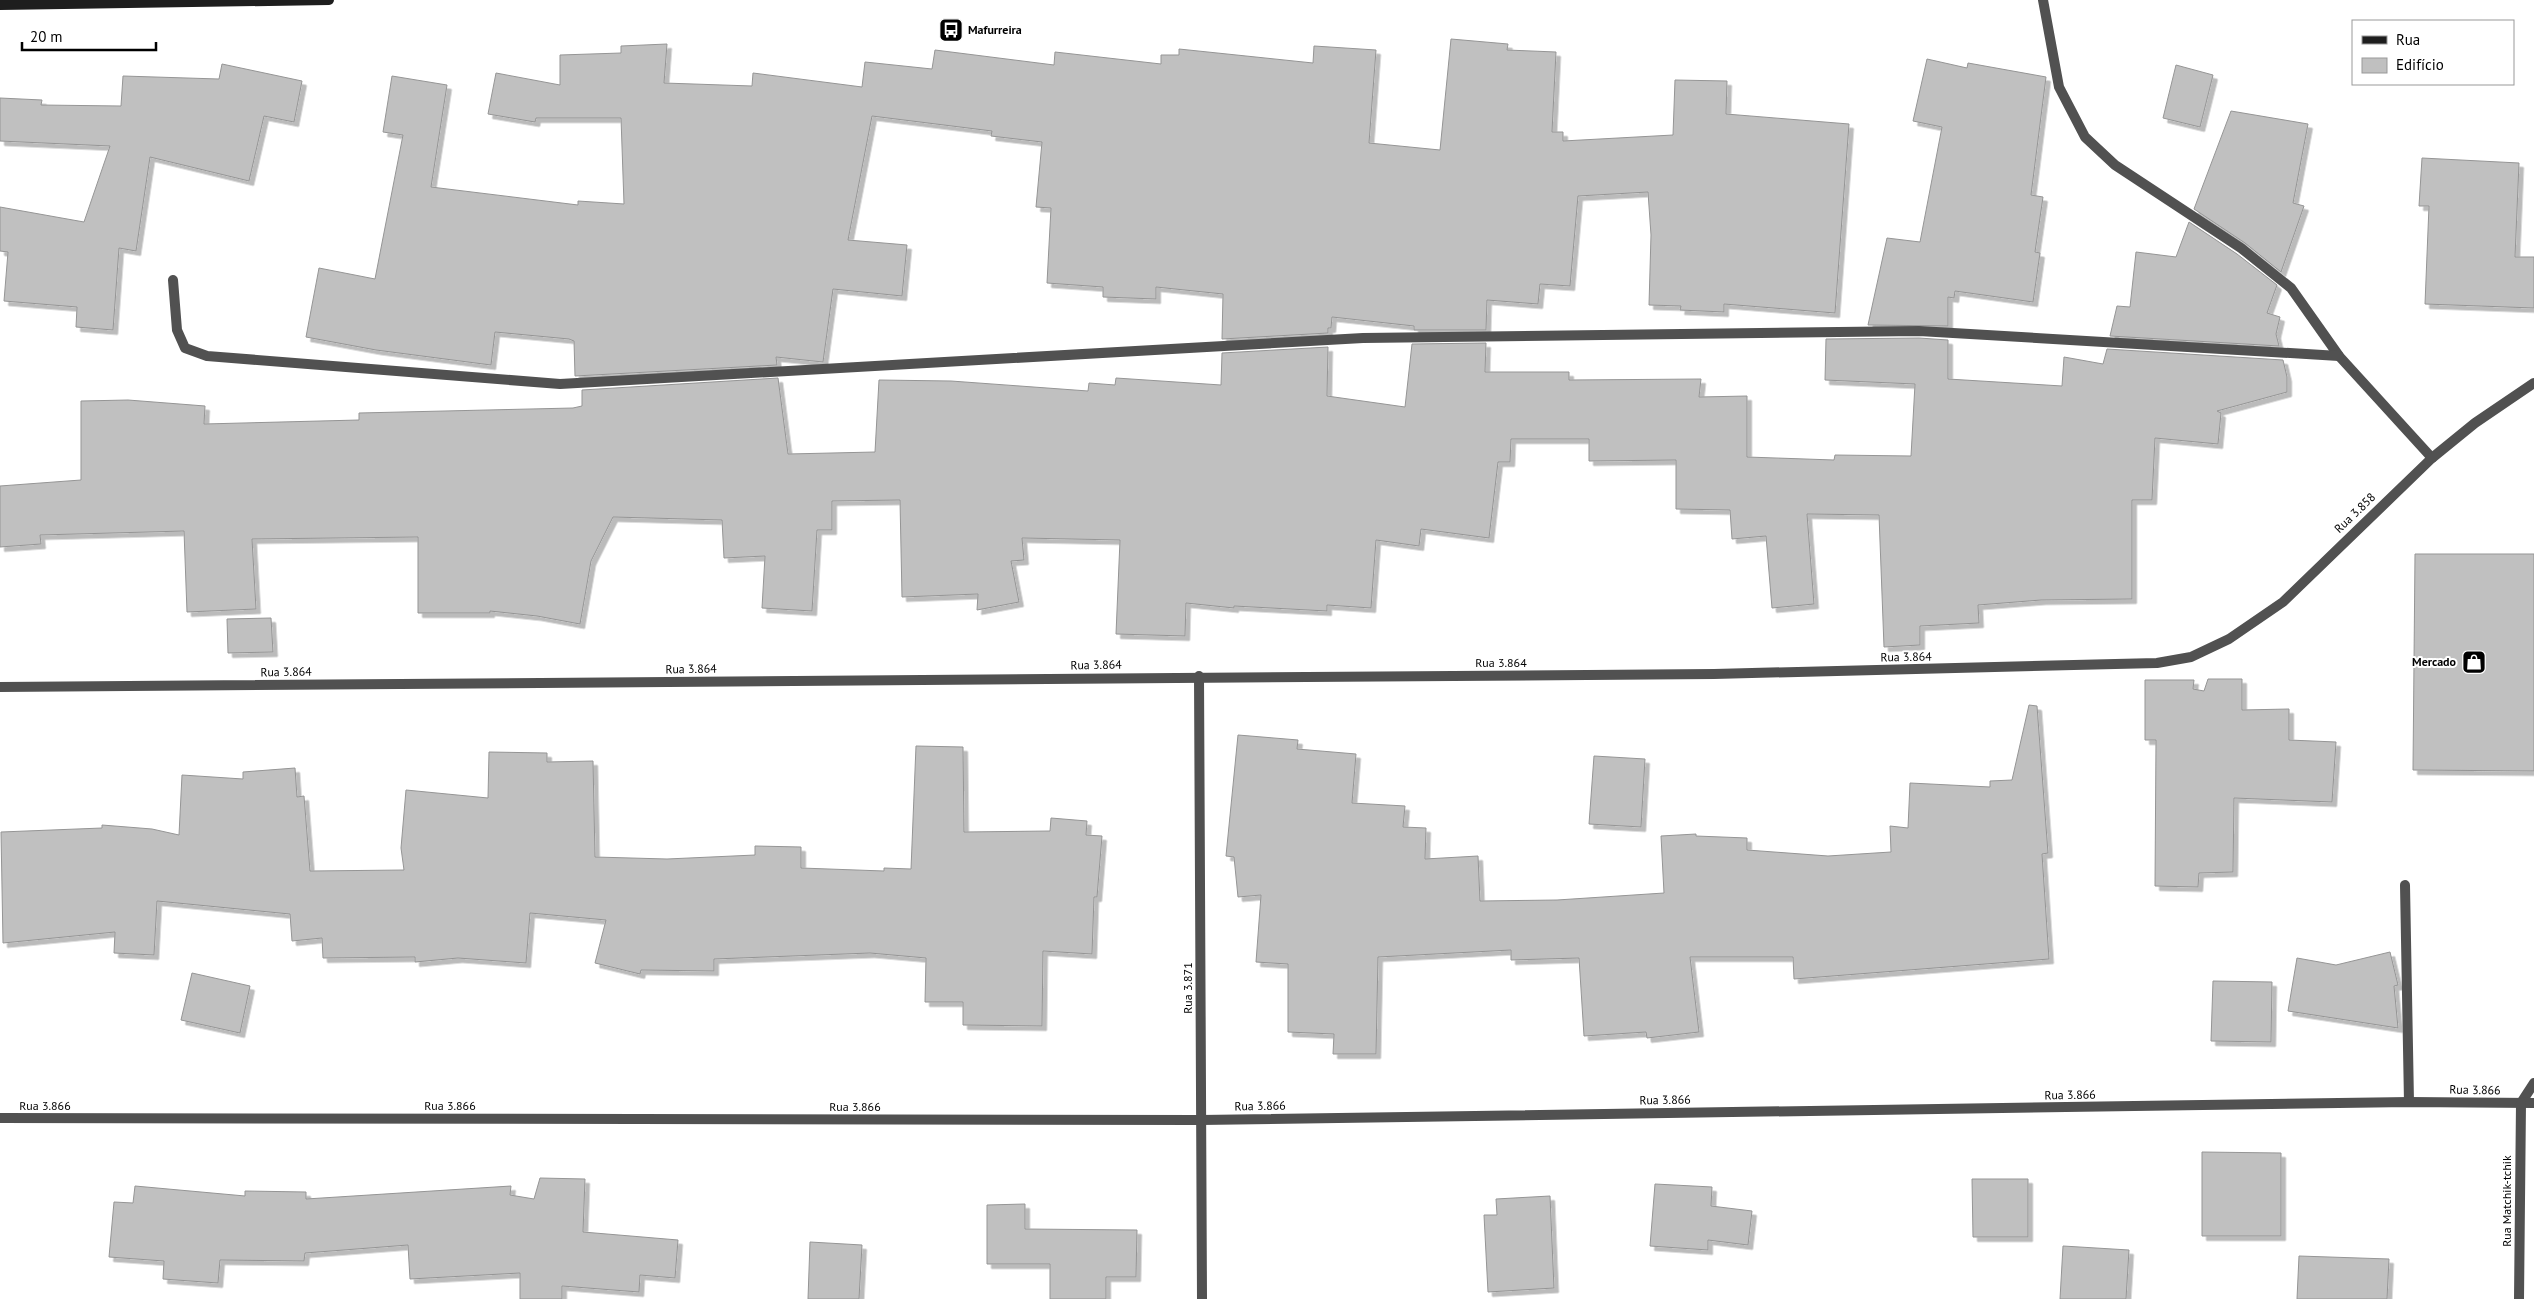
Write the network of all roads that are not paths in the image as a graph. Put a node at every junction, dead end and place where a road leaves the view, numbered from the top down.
1 (329, 0) edge
2 (2043, 0) edge
3 (0, 5) edge
4 (173, 280) dead end
5 (2338, 356) junction
6 (2534, 383) edge
7 (2432, 458) junction
8 (2191, 657) joint
9 (1199, 676) junction
10 (0, 687) edge
11 (2405, 885) dead end
12 (2534, 1083) edge
13 (2409, 1102) junction
14 (2520, 1103) junction
15 (2534, 1103) edge
16 (0, 1118) edge
17 (1201, 1120) junction
18 (1202, 1299) edge
19 (2519, 1299) edge

1 - 3 main road
2 - 5 street
4 - 5 street
5 - 7 street
6 - 7 street, Rua 3.858
7 - 8 street, Rua 3.858
8 - 9 street, Rua 3.864
9 - 10 street, Rua 3.864
9 - 17 street, Rua 3.871
11 - 13 street
12 - 14 street
13 - 14 street, Rua 3.866
13 - 17 street, Rua 3.866
14 - 15 street, Rua 3.866
14 - 19 street, Rua Matchik-tchik
16 - 17 street, Rua 3.866
17 - 18 street, Rua 3.871

